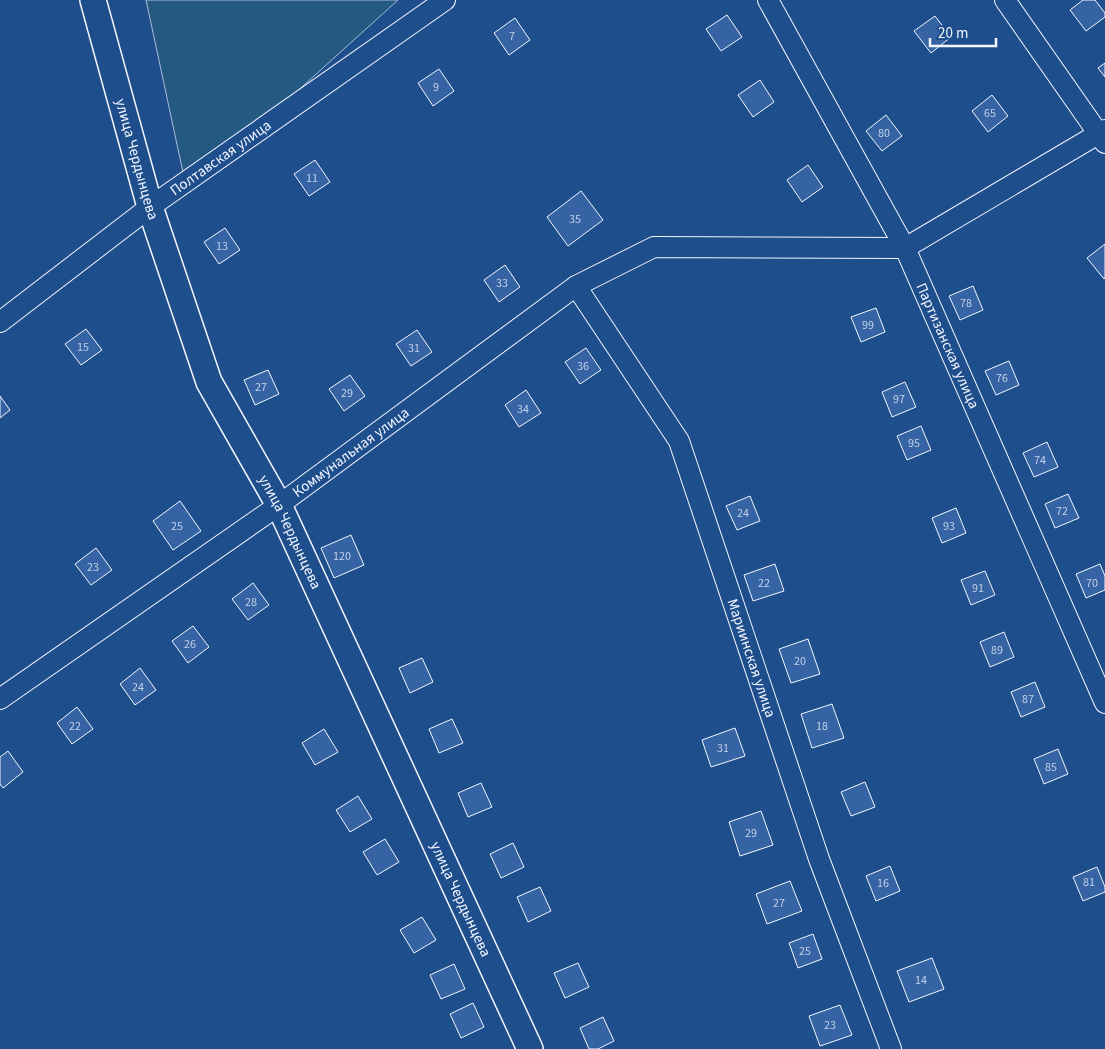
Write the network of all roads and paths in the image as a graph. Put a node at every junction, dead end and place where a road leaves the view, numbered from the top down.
1 (93, 0) edge
2 (445, 0) edge
3 (768, 0) edge
4 (1005, 0) edge
5 (1103, 136) edge
6 (150, 207) junction
7 (905, 248) junction
8 (576, 286) junction
9 (0, 322) edge
10 (278, 505) junction
11 (0, 699) edge
12 (1105, 704) edge
13 (530, 1049) edge
14 (891, 1049) edge

1 - 6 street, улица Чердынцева
2 - 6 street, Полтавская улица
3 - 7 street, Партизанская улица
4 - 5 street
5 - 7 street
6 - 9 street, Полтавская улица
6 - 10 street, улица Чердынцева
7 - 8 street, Коммунальная улица
7 - 12 street, Партизанская улица
8 - 10 street, Коммунальная улица
8 - 14 street, Мариинская улица
10 - 11 street, Коммунальная улица
10 - 13 street, улица Чердынцева

